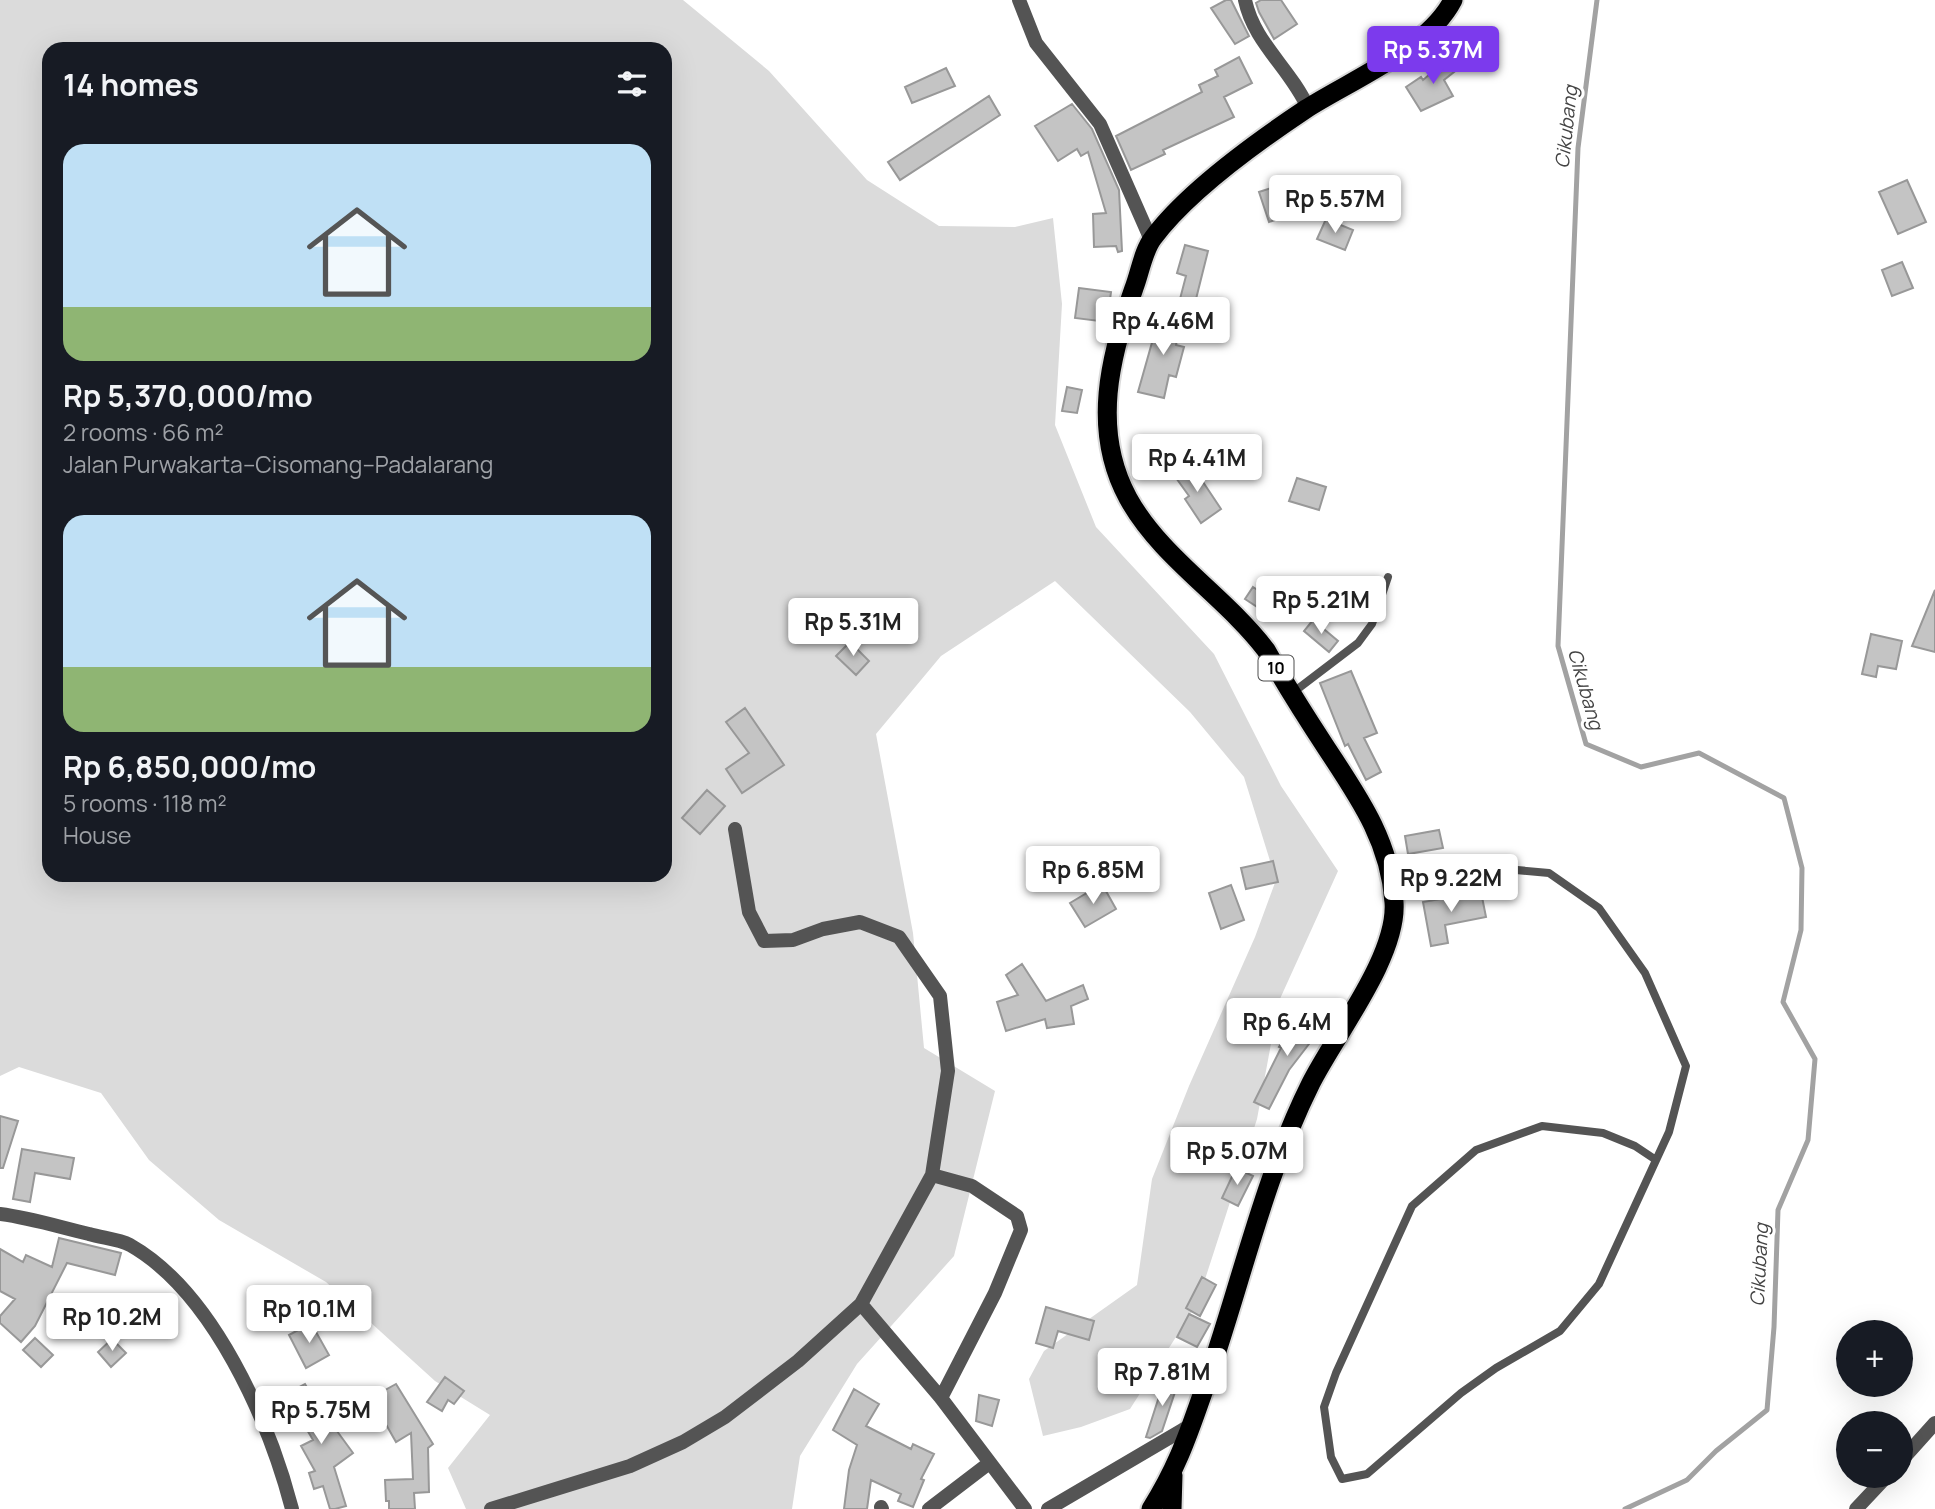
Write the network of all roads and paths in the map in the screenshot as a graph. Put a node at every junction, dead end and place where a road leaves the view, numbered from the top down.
1 (1019, 0) edge
2 (1245, 0) edge
3 (1453, 0) edge
4 (1308, 108) junction
5 (1151, 240) junction
6 (1388, 577) dead end
7 (1292, 694) junction
8 (735, 829) dead end
9 (1394, 897) junction
10 (1656, 1160) junction
11 (932, 1175) junction
12 (0, 1214) edge
13 (861, 1304) junction
14 (941, 1398) junction
15 (1935, 1423) edge
16 (1191, 1425) junction
17 (1913, 1448) edge
18 (988, 1464) junction
19 (1173, 1474) junction
20 (1876, 1488) edge
21 (292, 1509) edge
22 (491, 1509) edge
23 (929, 1509) edge
24 (1025, 1509) edge
25 (1048, 1509) edge
26 (1151, 1509) edge
27 (1171, 1509) edge
28 (1856, 1509) edge

1 - 5 street
2 - 4 street
3 - 4 highway, 10
4 - 5 highway, 10
5 - 7 highway, 10
6 - 7 lane
7 - 9 highway, 10
8 - 11 street
9 - 10 lane
9 - 16 highway, 10
10 - 10 lane
11 - 13 street
11 - 14 street
12 - 21 street
13 - 14 street
13 - 22 street
14 - 18 street
15 - 17 street
16 - 19 highway, 10
16 - 25 street
18 - 23 street
18 - 24 street
19 - 26 highway, 10
19 - 27 highway, 10
20 - 28 street

